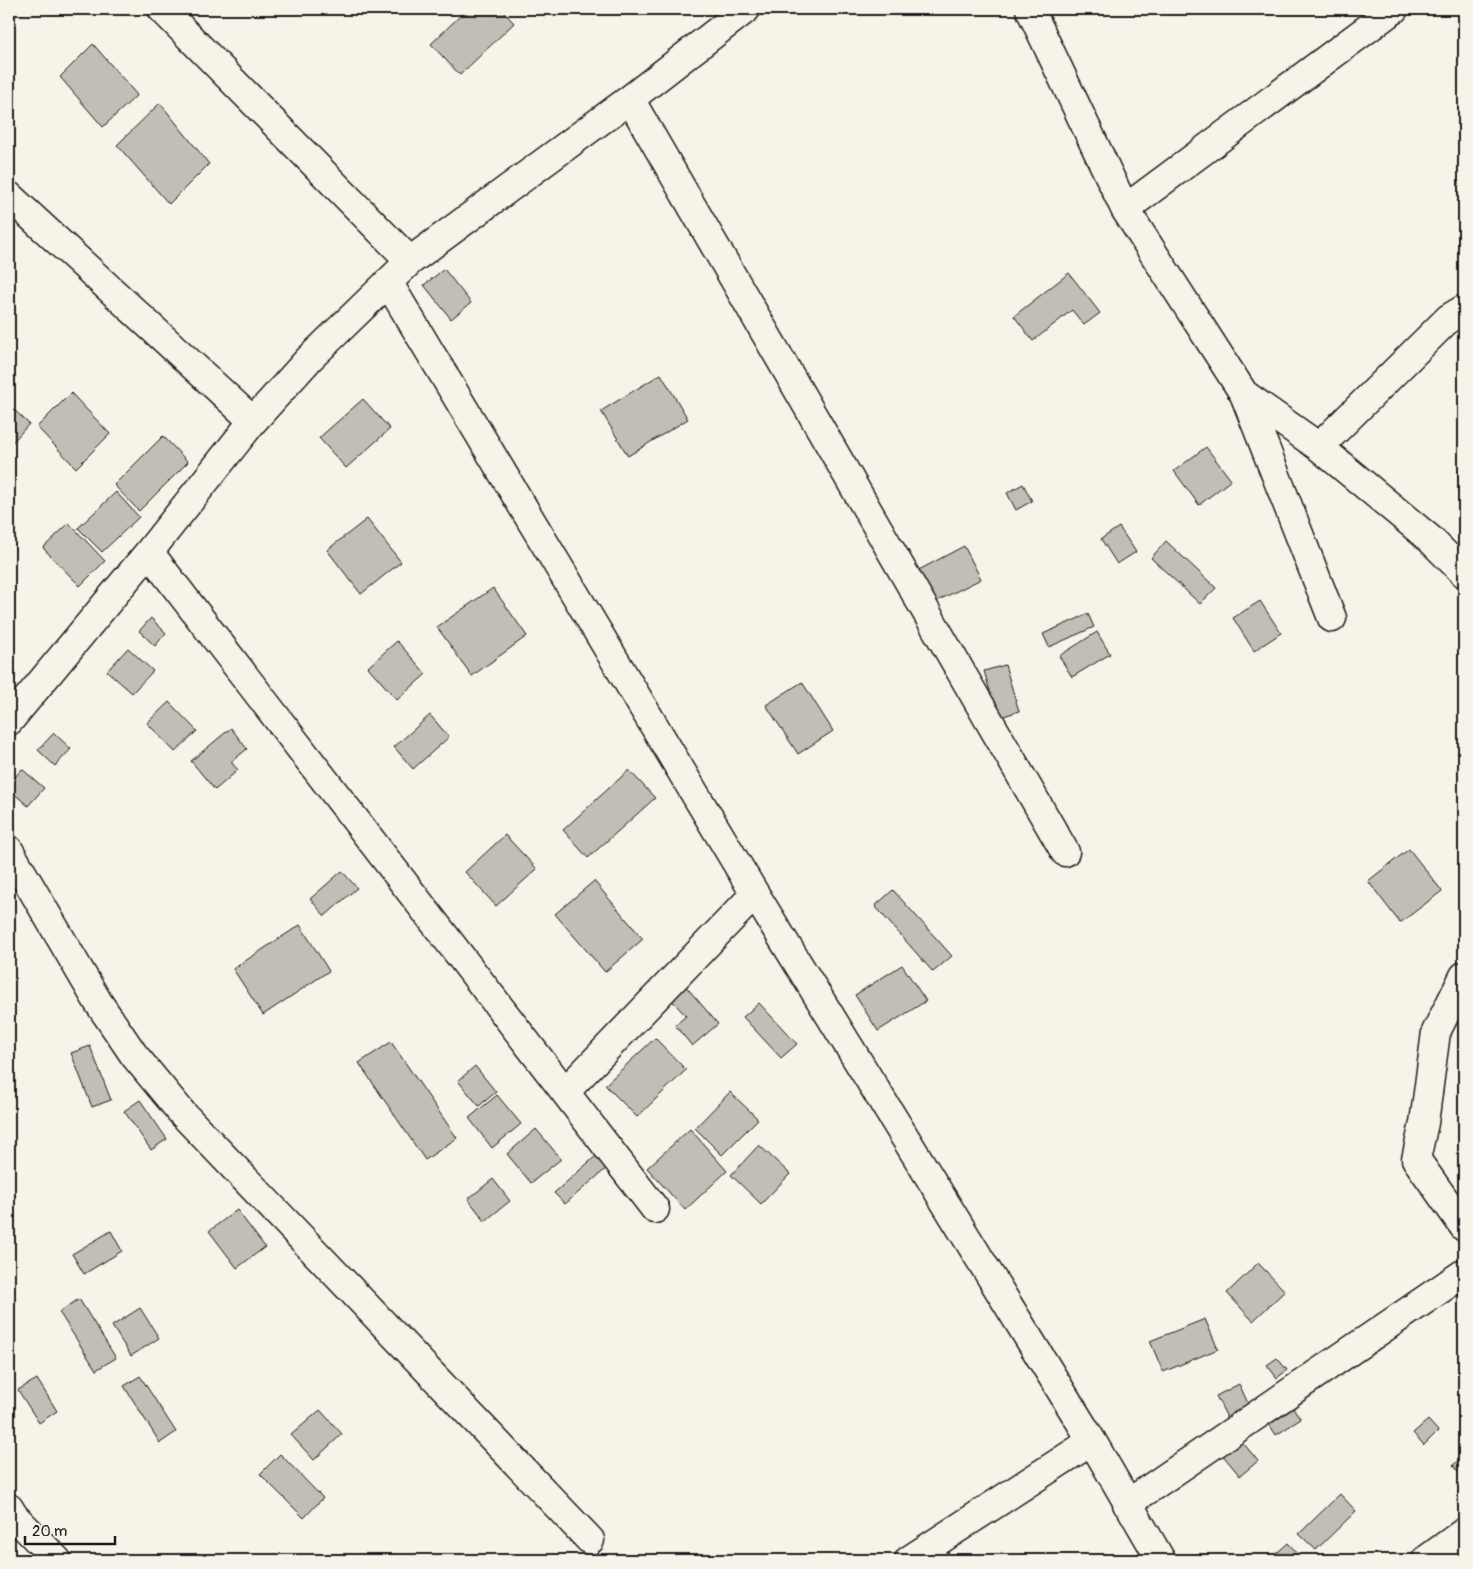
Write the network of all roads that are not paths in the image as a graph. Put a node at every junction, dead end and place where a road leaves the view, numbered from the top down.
1 (162, 9) edge
2 (746, 9) edge
3 (1030, 9) edge
4 (1394, 9) edge
5 (630, 99) junction
6 (9, 196) edge
7 (1125, 209) junction
8 (410, 261) junction
9 (388, 282) junction
10 (1464, 309) edge
11 (1244, 394) junction
12 (253, 421) junction
13 (1319, 447) junction
14 (150, 552) junction
15 (1464, 573) edge
16 (1332, 618) dead end
17 (9, 721) edge
18 (9, 850) edge
19 (1065, 852) dead end
20 (755, 894) junction
21 (1464, 976) edge
22 (565, 1092) junction
23 (655, 1209) dead end
24 (1464, 1227) edge
25 (1464, 1273) edge
26 (1092, 1441) junction
27 (1127, 1504) junction
28 (9, 1508) edge
29 (1464, 1532) edge
30 (590, 1540) dead end
31 (57, 1560) edge
32 (909, 1560) edge
33 (1161, 1560) edge
34 (1426, 1560) edge

1 - 8 street
2 - 5 street
3 - 7 street
4 - 7 street
5 - 8 street
5 - 19 street
6 - 12 street
7 - 11 street
8 - 9 street
9 - 12 street
9 - 20 street
10 - 13 street
11 - 13 street
11 - 16 street
12 - 14 street
13 - 15 street
14 - 17 street
14 - 22 street
18 - 30 street
20 - 22 street
20 - 26 street
21 - 24 street
22 - 23 street
25 - 27 street
26 - 27 street
26 - 32 street
27 - 33 street
28 - 31 street
29 - 34 street

